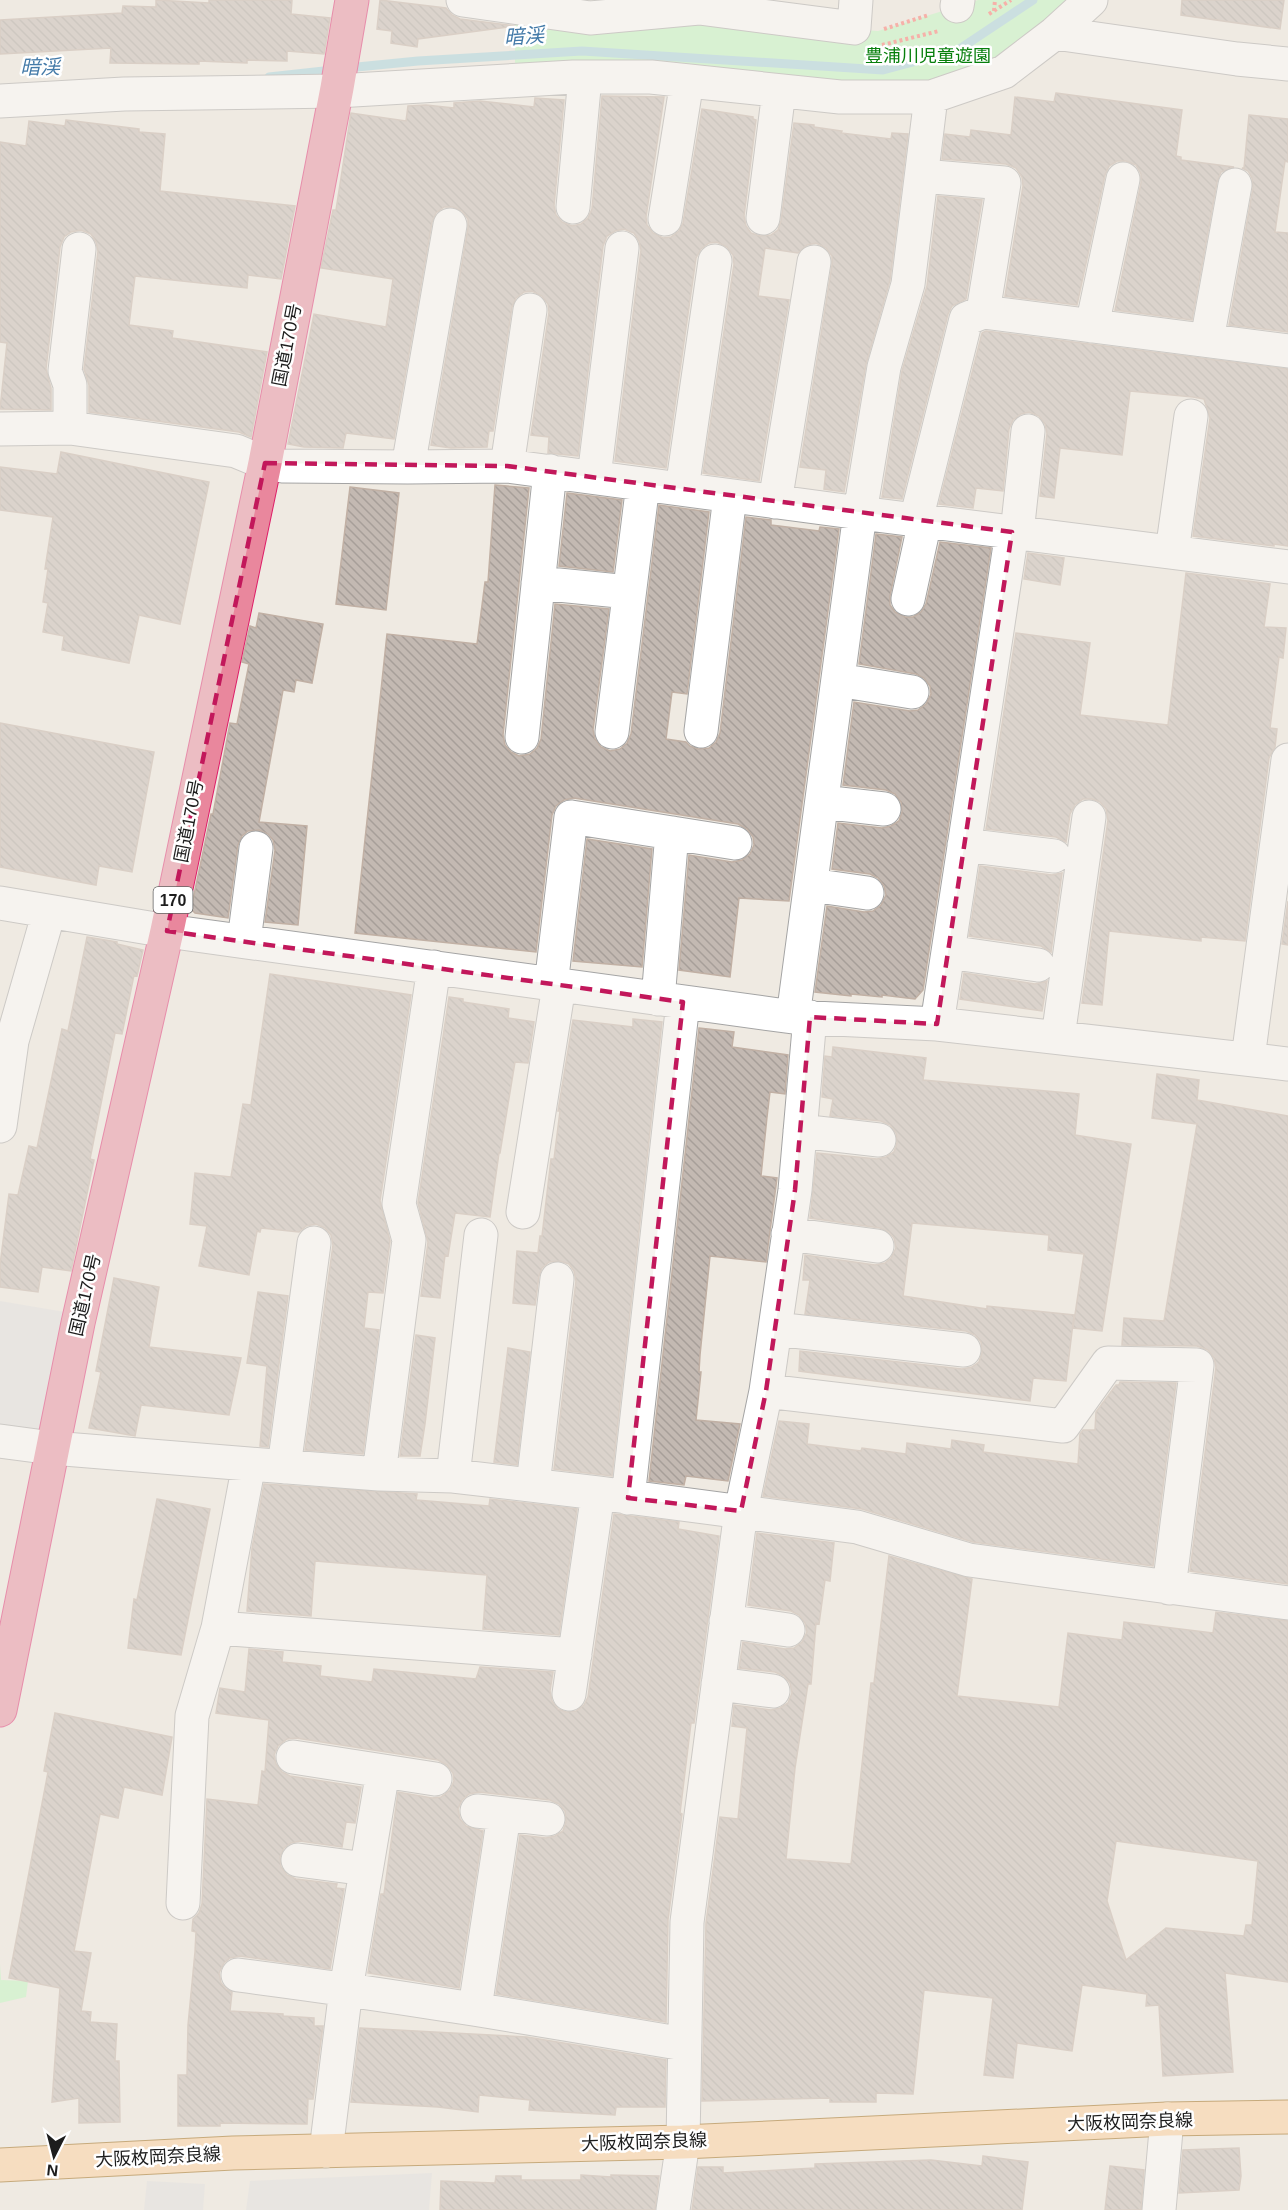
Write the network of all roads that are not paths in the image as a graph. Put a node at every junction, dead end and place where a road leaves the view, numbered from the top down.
1 (352, 0) edge
2 (1091, 0) edge
3 (482, 1) edge
4 (861, 25) edge
5 (1055, 33) junction
6 (1288, 64) edge
7 (585, 78) junction
8 (687, 81) junction
9 (337, 89) junction
10 (779, 91) junction
11 (931, 97) junction
12 (0, 101) edge
13 (922, 176) junction
14 (1123, 178) dead end
15 (1235, 185) dead end
16 (573, 207) dead end
17 (763, 218) dead end
18 (665, 219) dead end
19 (450, 225) dead end
20 (622, 248) dead end
21 (79, 249) dead end
22 (715, 261) dead end
23 (814, 262) dead end
24 (530, 310) dead end
25 (983, 312) junction
26 (1092, 326) junction
27 (1207, 340) junction
28 (1288, 351) edge
29 (1191, 416) dead end
30 (70, 428) junction
31 (0, 429) edge
32 (1028, 431) dead end
33 (265, 463) junction
34 (507, 466) junction
35 (408, 467) junction
36 (550, 471) junction
37 (594, 477) junction
38 (643, 484) junction
39 (682, 489) junction
40 (730, 496) junction
41 (775, 502) junction
42 (860, 513) junction
43 (920, 521) junction
44 (1014, 532) junction
45 (1172, 552) junction
46 (1288, 567) edge
47 (538, 583) junction
48 (630, 592) junction
49 (908, 598) dead end
50 (838, 680) junction
51 (912, 692) dead end
52 (701, 731) dead end
53 (612, 732) dead end
54 (522, 737) dead end
55 (1288, 759) edge
56 (822, 802) junction
57 (884, 809) dead end
58 (1089, 817) dead end
59 (672, 833) junction
60 (735, 843) dead end
61 (964, 845) junction
62 (256, 848) dead end
63 (1054, 856) dead end
64 (811, 885) junction
65 (867, 893) dead end
66 (0, 903) edge
67 (49, 912) junction
68 (167, 931) junction
69 (244, 941) junction
70 (948, 952) junction
71 (1038, 965) dead end
72 (434, 967) junction
73 (555, 986) junction
74 (670, 1000) junction
75 (802, 1017) junction
76 (937, 1023) junction
77 (1058, 1037) junction
78 (1248, 1058) junction
79 (1288, 1064) edge
80 (0, 1126) edge
81 (800, 1131) junction
82 (879, 1140) dead end
83 (523, 1212) dead end
84 (789, 1234) junction
85 (481, 1235) dead end
86 (314, 1243) dead end
87 (877, 1246) dead end
88 (557, 1280) dead end
89 (775, 1329) junction
90 (964, 1350) dead end
91 (766, 1391) junction
92 (0, 1441) edge
93 (52, 1448) junction
94 (249, 1464) junction
95 (284, 1467) junction
96 (379, 1474) junction
97 (453, 1476) junction
98 (533, 1485) junction
99 (613, 1495) junction
100 (741, 1511) junction
101 (1169, 1588) junction
102 (1288, 1603) edge
103 (726, 1621) junction
104 (218, 1628) junction
105 (788, 1630) dead end
106 (575, 1655) junction
107 (718, 1684) junction
108 (773, 1691) dead end
109 (569, 1694) dead end
110 (0, 1710) edge
111 (293, 1757) dead end
112 (383, 1771) junction
113 (435, 1779) dead end
114 (548, 1819) dead end
115 (298, 1860) dead end
116 (366, 1869) junction
117 (183, 1902) dead end
118 (238, 1975) dead end
119 (346, 1989) junction
120 (475, 2008) junction
121 (684, 2044) junction
122 (1288, 2117) edge
123 (1167, 2120) junction
124 (683, 2142) junction
125 (326, 2151) junction
126 (0, 2165) edge
127 (673, 2210) edge
128 (1159, 2210) edge

1 - 9 highway, 国道170号 / 170
2 - 5 street
3 - 4 street
5 - 6 street
5 - 11 street
7 - 8 street
7 - 9 street
7 - 16 street
8 - 10 street
8 - 18 street
9 - 12 street
9 - 33 highway, 国道170号 / 170
10 - 11 street
10 - 17 street
11 - 13 street
13 - 25 street
13 - 42 street
14 - 26 street
15 - 27 street
19 - 35 street
20 - 37 street
21 - 30 street
22 - 39 street
23 - 41 street
24 - 34 street
25 - 26 street
25 - 43 street
26 - 27 street
27 - 28 street
29 - 45 street
30 - 31 street
30 - 33 street
32 - 44 street
33 - 35 street
33 - 68 highway, 国道170号 / 170
34 - 35 street
34 - 36 street
36 - 37 street
36 - 47 street
37 - 38 street
38 - 39 street
38 - 48 street
39 - 40 street
40 - 41 street
40 - 52 street
41 - 42 street
42 - 43 street
42 - 50 street
43 - 44 street
43 - 49 street
44 - 45 street
44 - 61 street
45 - 46 street
47 - 48 street
47 - 54 street
48 - 53 street
50 - 51 street
50 - 56 street
55 - 78 street
56 - 57 street
56 - 64 street
58 - 77 street
59 - 60 street
59 - 73 street
59 - 74 street
61 - 63 street
61 - 70 street
62 - 69 street
64 - 65 street
64 - 75 street
66 - 67 street
67 - 68 street
67 - 80 street
68 - 69 street
68 - 93 highway, 国道170号 / 170
69 - 72 street
70 - 71 street
70 - 76 street
72 - 73 street
72 - 96 street
73 - 74 street
73 - 83 street
74 - 75 street
74 - 99 street
75 - 76 street
75 - 81 street
76 - 77 street
77 - 78 street
78 - 79 street
81 - 82 street
81 - 84 street
84 - 87 street
84 - 89 street
85 - 97 street
86 - 95 street
88 - 98 street
89 - 90 street
89 - 91 street
91 - 100 street
91 - 101 street
92 - 93 street
93 - 94 street
93 - 110 highway, 国道170号 / 170
94 - 95 street
94 - 104 street
95 - 96 street
96 - 97 street
97 - 98 street
98 - 99 street
99 - 100 street
99 - 106 street
100 - 101 street
100 - 103 street
101 - 102 street
103 - 105 street
103 - 107 street
104 - 106 street
104 - 117 street
106 - 109 street
107 - 108 street
107 - 121 street
111 - 112 street
112 - 113 street
112 - 116 street
114 - 120 street
115 - 116 street
116 - 119 street
118 - 119 street
119 - 120 street
119 - 125 street
120 - 121 street
121 - 124 street
122 - 123 main road, 大阪枚岡奈良線
123 - 124 main road, 大阪枚岡奈良線
123 - 128 street
124 - 125 main road, 大阪枚岡奈良線
124 - 127 street
125 - 126 main road, 大阪枚岡奈良線

